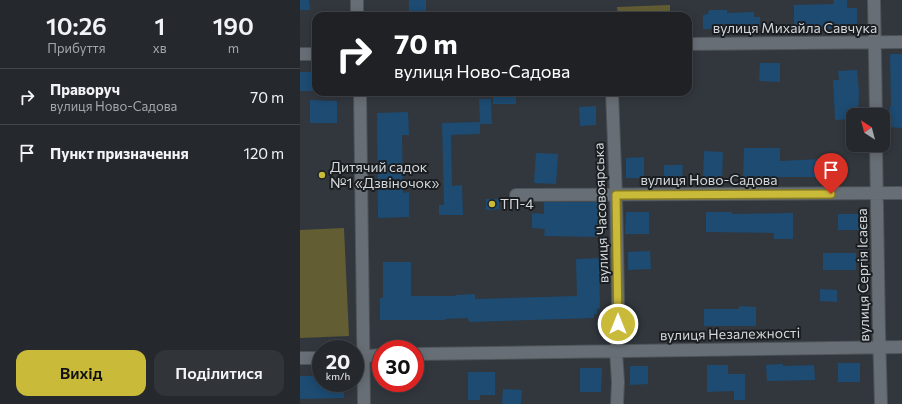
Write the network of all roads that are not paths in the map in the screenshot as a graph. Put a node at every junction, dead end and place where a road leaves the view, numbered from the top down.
1 (357, 0) edge
2 (874, 0) edge
3 (357, 12) edge
4 (902, 42) edge
5 (875, 43) junction
6 (692, 44) edge
7 (300, 54) edge
8 (312, 54) edge
9 (360, 96) edge
10 (612, 96) edge
11 (876, 108) edge
12 (876, 152) edge
13 (902, 193) edge
14 (877, 194) junction
15 (516, 195) dead end
16 (616, 195) junction
17 (359, 340) edge
18 (879, 347) junction
19 (902, 347) edge
20 (616, 351) junction
21 (424, 354) edge
22 (300, 358) edge
23 (312, 358) edge
24 (363, 392) edge
25 (364, 404) edge
26 (617, 404) edge
27 (881, 404) edge

1 - 3 street
2 - 5 street
4 - 5 street, вулиця Михайла Савчука
5 - 6 street, вулиця Михайла Савчука
5 - 11 street
7 - 8 street
9 - 17 street
10 - 16 street, вулиця Часовоярська
12 - 14 street, вулиця Сергія Ісаєва
13 - 14 street, вулиця Ново-Садова
14 - 16 street, вулиця Ново-Садова
14 - 18 street, вулиця Сергія Ісаєва
15 - 16 street, вулиця Ново-Садова
16 - 20 street, вулиця Часовоярська
18 - 19 street, вулиця Незалежності
18 - 20 street, вулиця Незалежності
18 - 27 street, вулиця Сергія Ісаєва
20 - 21 street, вулиця Незалежності
20 - 26 street, вулиця Часовоярська
22 - 23 street
24 - 25 street

